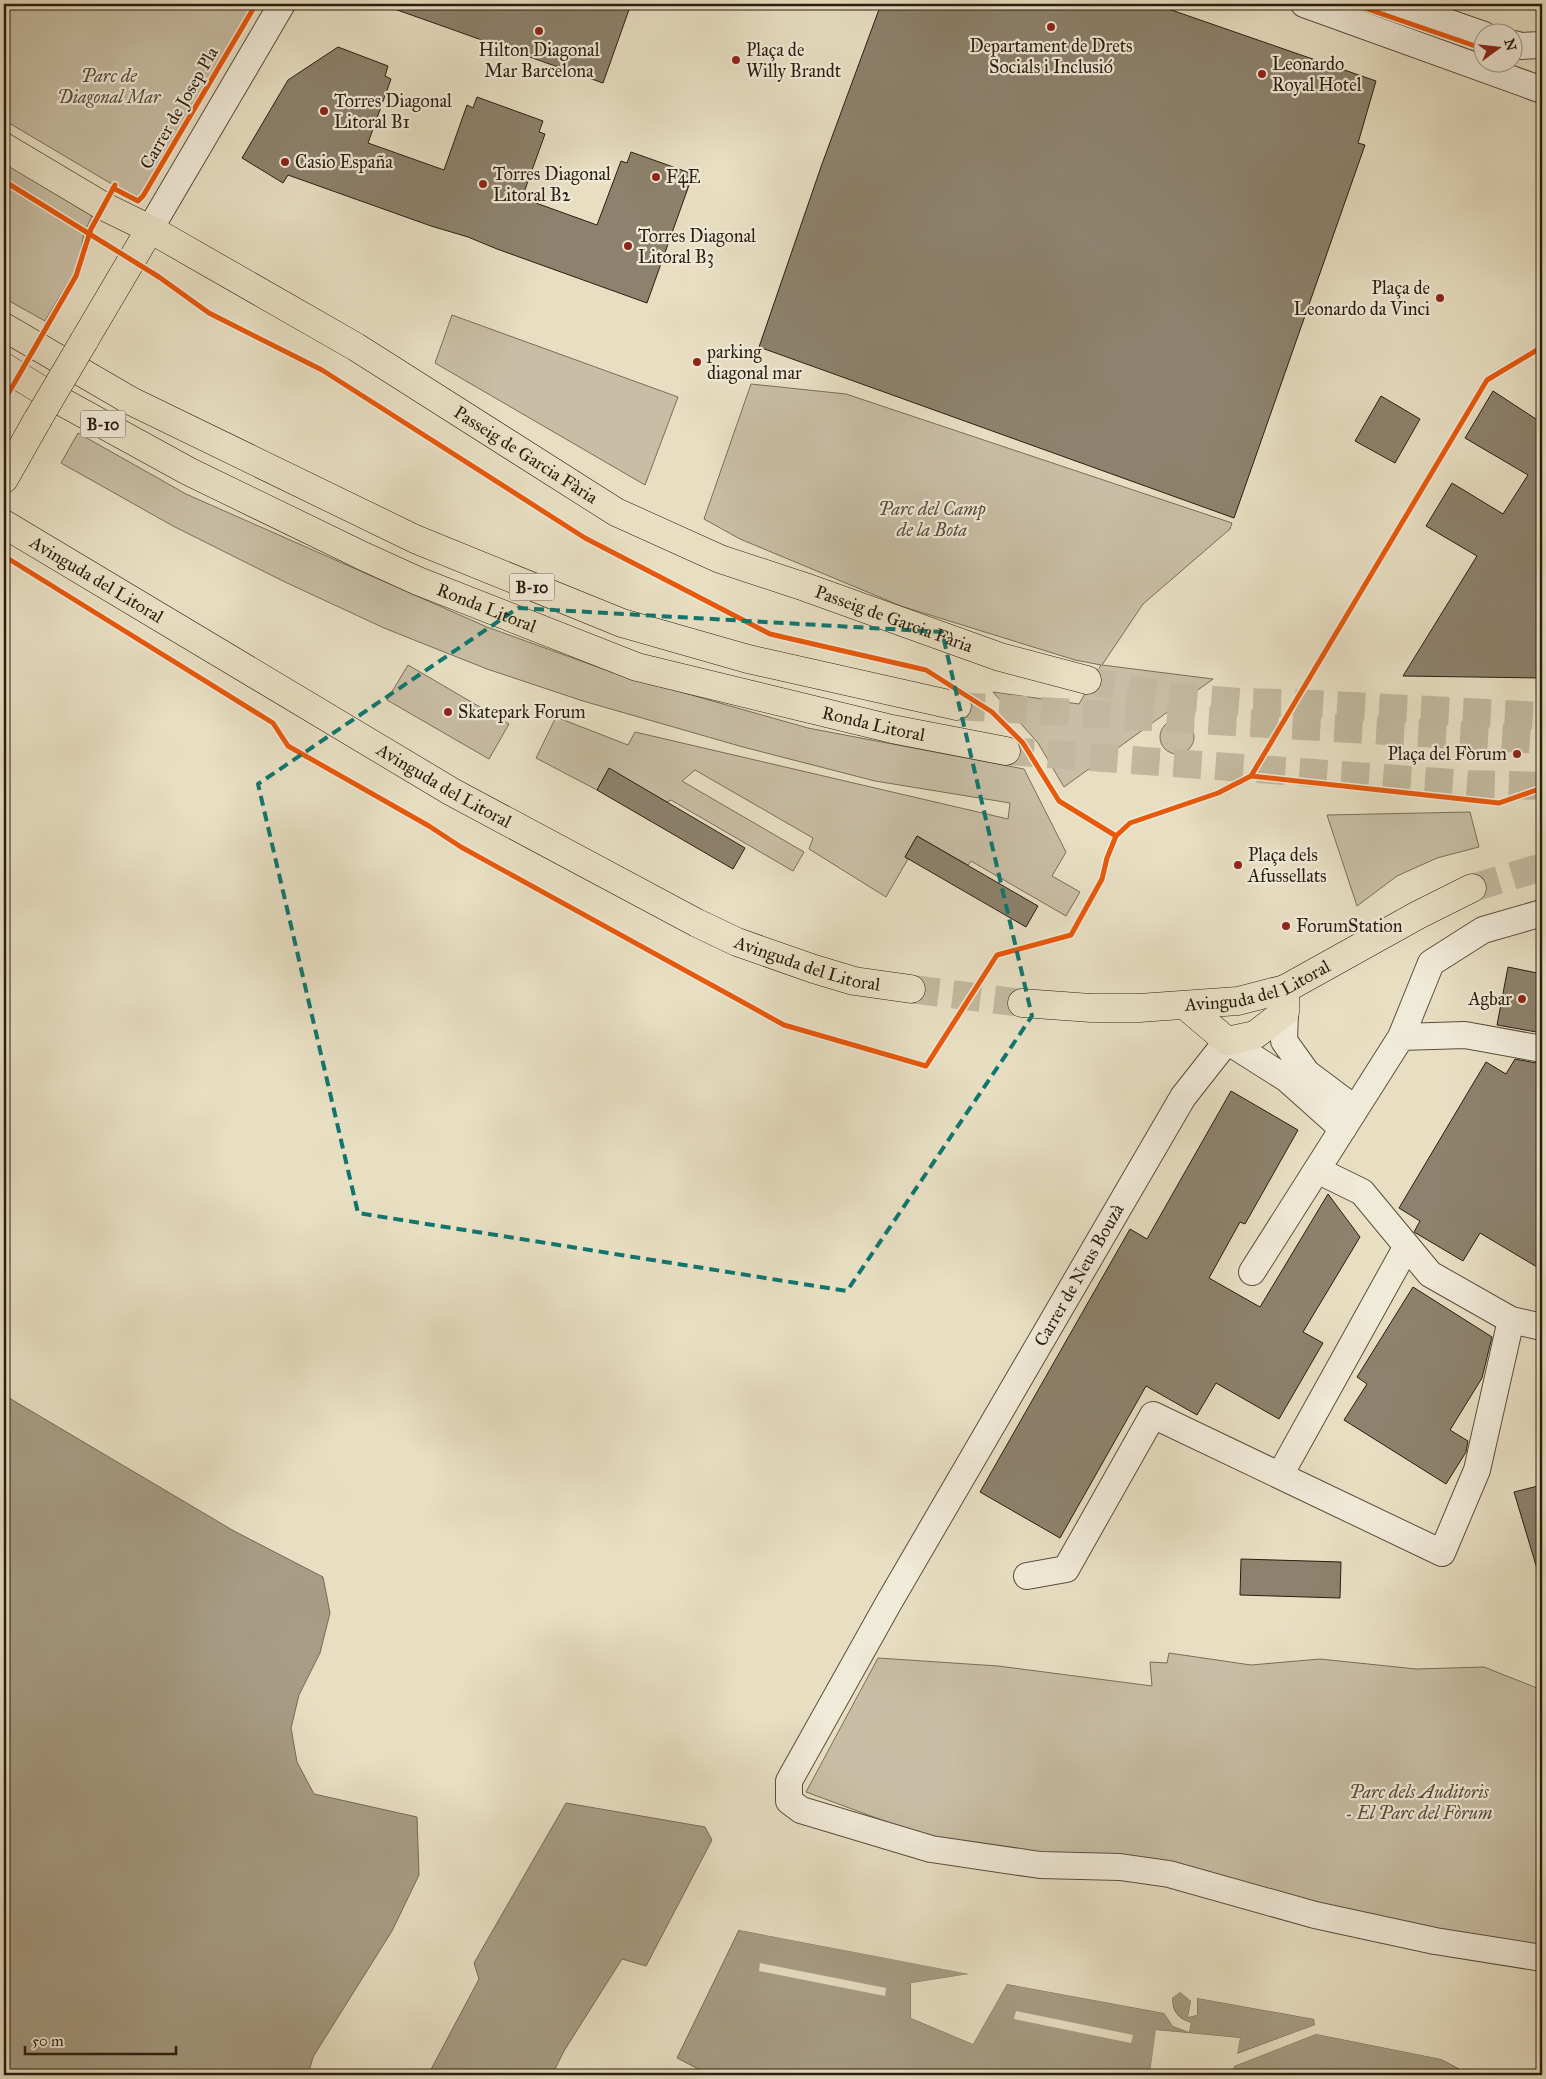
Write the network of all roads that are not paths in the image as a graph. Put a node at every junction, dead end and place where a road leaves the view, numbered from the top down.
1 (282, 4) edge
2 (1304, 4) edge
3 (1396, 4) edge
4 (1474, 31) edge
5 (1542, 45) edge
6 (1524, 46) edge
7 (1542, 90) edge
8 (4, 147) edge
9 (150, 229) junction
10 (4, 327) edge
11 (4, 367) edge
12 (4, 479) edge
13 (4, 524) edge
14 (1086, 680) tunnel mouth
15 (957, 706) tunnel mouth
16 (1006, 751) tunnel mouth
17 (1472, 888) tunnel mouth
18 (1542, 913) edge
19 (911, 989) tunnel mouth
20 (1285, 1000) junction
21 (1022, 1003) tunnel mouth
22 (1186, 1006) junction
23 (1401, 1037) junction
24 (1227, 1041) junction
25 (1542, 1049) edge
26 (1349, 1119) junction
27 (1317, 1170) junction
28 (1407, 1246) junction
29 (1252, 1272) dead end
30 (1511, 1320) junction
31 (1542, 1327) edge
32 (1280, 1476) junction
33 (1028, 1576) dead end
34 (1542, 1958) edge

1 - 9 street, Carrer de Josep Pla
2 - 7 street
3 - 4 street
5 - 6 street
8 - 9 main road, Passeig de Garcia Fària
9 - 12 main road, bridge
9 - 14 main road, Passeig de Garcia Fària
10 - 15 main road, Ronda Litoral / B-10
11 - 16 main road, Ronda Litoral / B-10
13 - 19 main road, Avinguda del Litoral
17 - 20 main road, Avinguda del Litoral
18 - 23 street
20 - 22 main road, Avinguda del Litoral
20 - 24 main road
20 - 26 street
21 - 22 main road, Avinguda del Litoral
22 - 24 main road
23 - 25 street
23 - 26 street
24 - 26 street
24 - 34 street, Carrer de Neus Bouzà
26 - 27 street
27 - 28 street
27 - 29 street
28 - 30 street
28 - 32 street
30 - 31 street
30 - 32 street
32 - 33 street

